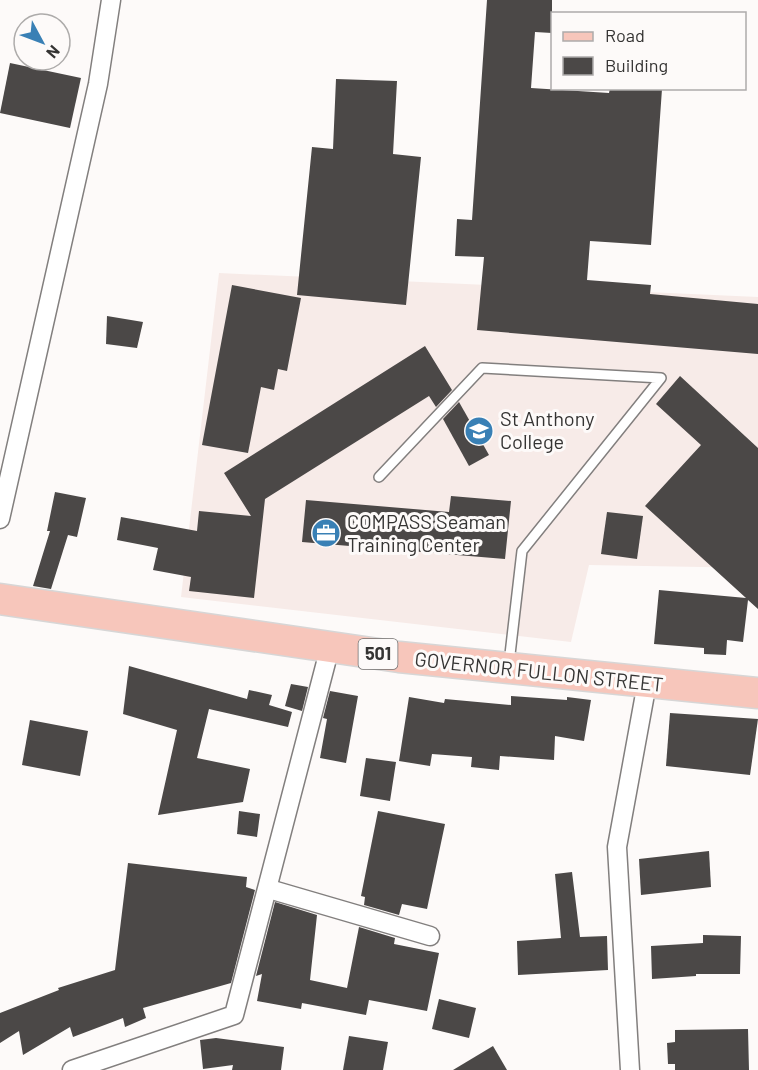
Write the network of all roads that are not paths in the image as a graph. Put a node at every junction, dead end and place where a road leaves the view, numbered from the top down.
1 (111, 0) edge
2 (380, 477) dead end
3 (0, 519) edge
4 (0, 599) edge
5 (330, 647) junction
6 (508, 668) junction
7 (647, 683) junction
8 (758, 693) edge
9 (269, 889) junction
10 (430, 936) dead end
11 (72, 1070) edge
12 (630, 1070) edge

1 - 3 street
2 - 6 lane
4 - 5 main road, GOVERNOR FULLON STREET / 501
5 - 6 main road, GOVERNOR FULLON STREET / 501
5 - 9 street
6 - 7 main road, GOVERNOR FULLON STREET / 501
7 - 8 main road, GOVERNOR FULLON STREET / 501
7 - 12 street
9 - 10 street
9 - 11 street

